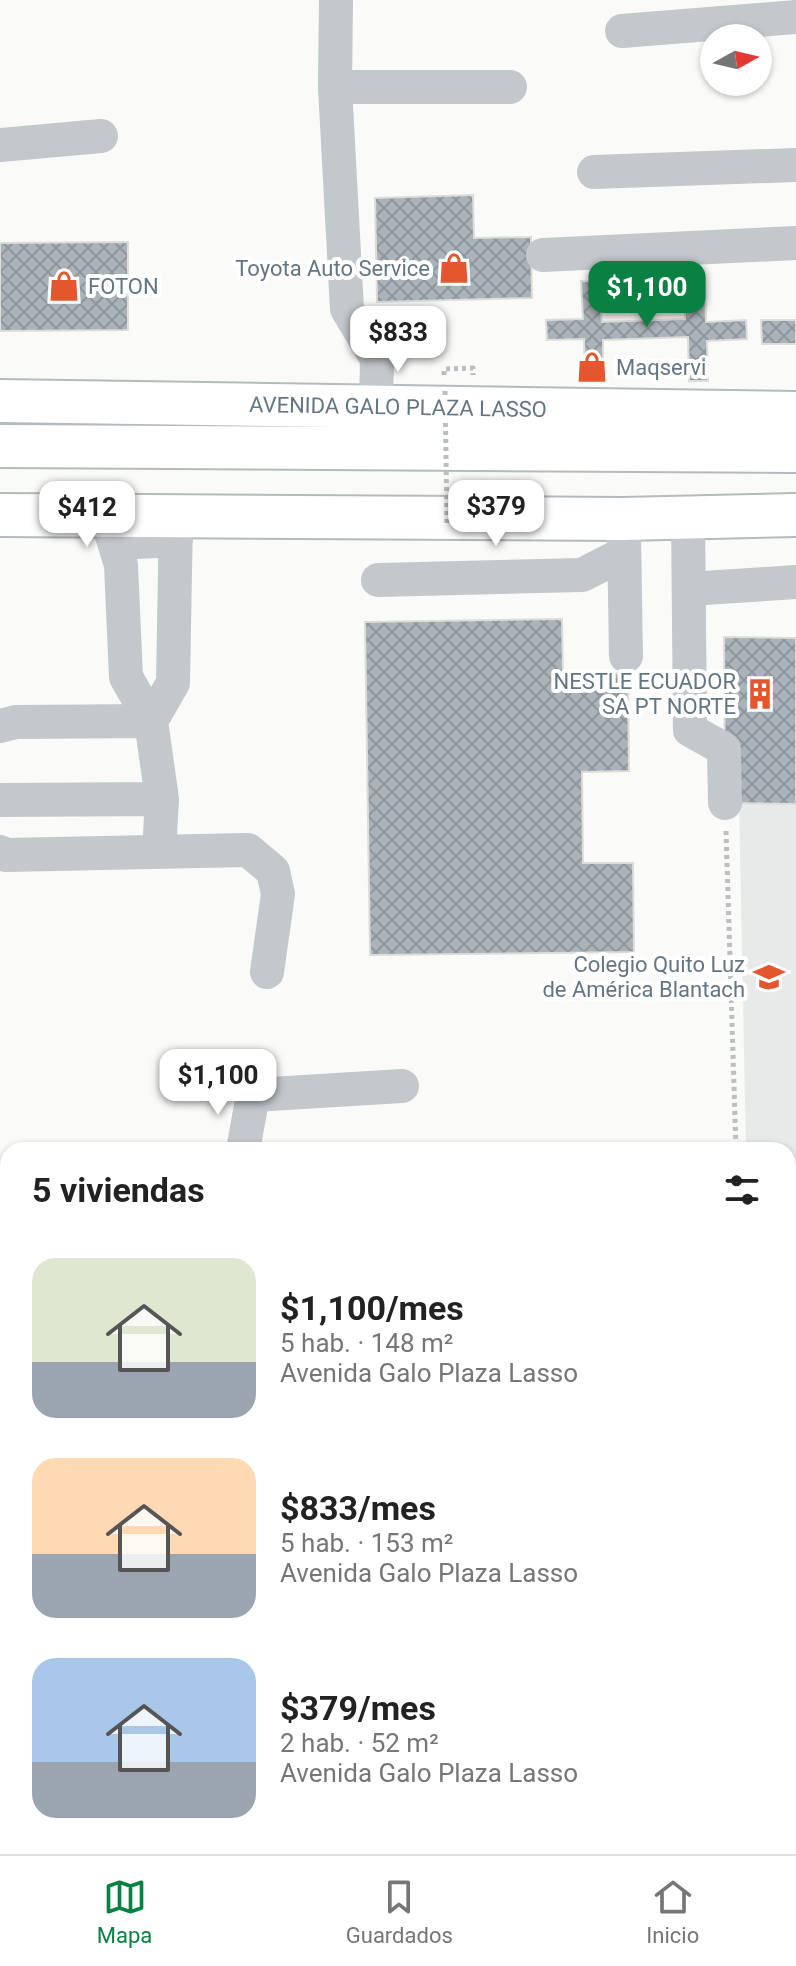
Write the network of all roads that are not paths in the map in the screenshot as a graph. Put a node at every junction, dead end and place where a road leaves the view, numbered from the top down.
1 (336, 0) edge
2 (796, 17) edge
3 (622, 31) dead end
4 (335, 87) junction
5 (510, 87) dead end
6 (101, 136) dead end
7 (0, 145) edge
8 (796, 165) edge
9 (594, 172) dead end
10 (796, 243) edge
11 (543, 255) dead end
12 (0, 401) edge
13 (376, 406) junction
14 (796, 413) edge
15 (0, 446) edge
16 (796, 451) edge
17 (0, 473) edge
18 (796, 475) edge
19 (0, 515) edge
20 (796, 515) edge
21 (688, 516) junction
22 (176, 528) junction
23 (111, 529) junction
24 (623, 536) junction
25 (378, 580) dead end
26 (796, 582) edge
27 (689, 589) junction
28 (626, 656) dead end
29 (151, 721) junction
30 (0, 726) edge
31 (162, 799) junction
32 (0, 800) edge
33 (725, 803) road end
34 (0, 852) edge
35 (159, 852) junction
36 (267, 972) dead end
37 (402, 1086) dead end
38 (244, 1142) edge

1 - 4 street
2 - 3 street
4 - 5 street
4 - 13 street
6 - 7 street
8 - 9 street
10 - 11 street
12 - 13 main road, AVENIDA GALO PLAZA LASSO
13 - 14 main road, AVENIDA GALO PLAZA LASSO
15 - 16 main road, AVENIDA GALO PLAZA LASSO
17 - 18 main road
19 - 23 main road
20 - 21 main road
21 - 24 main road
21 - 27 street
22 - 23 main road
22 - 24 main road
22 - 29 street
23 - 29 street
24 - 25 street
24 - 28 street
26 - 27 street
27 - 33 street
29 - 30 street
29 - 31 street
31 - 32 street
31 - 35 street
34 - 35 street
35 - 36 street
37 - 38 street

